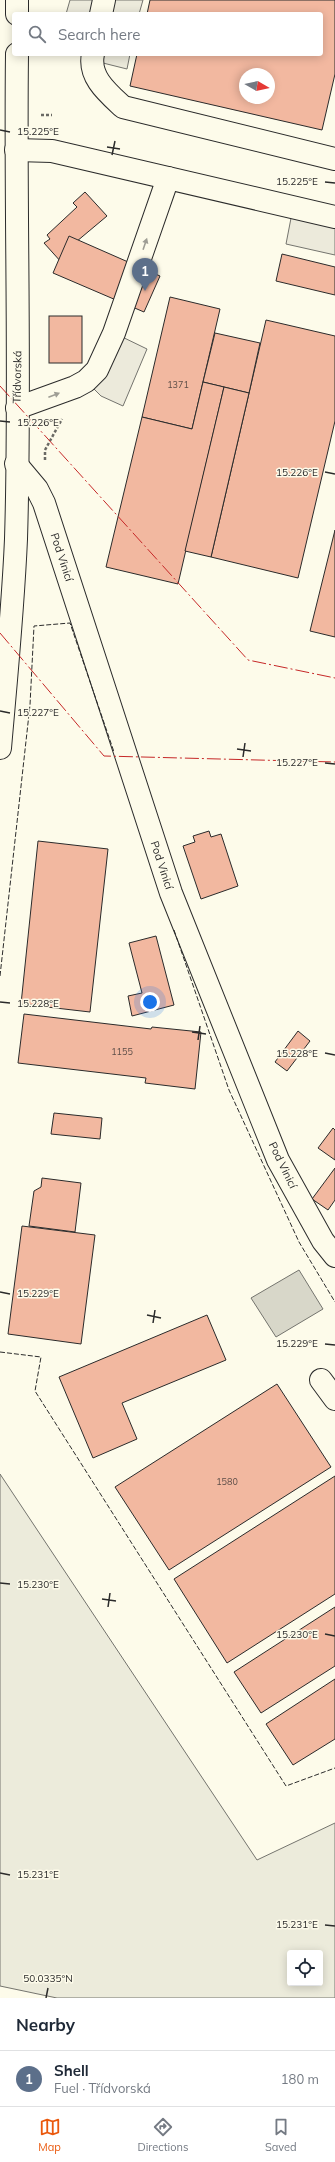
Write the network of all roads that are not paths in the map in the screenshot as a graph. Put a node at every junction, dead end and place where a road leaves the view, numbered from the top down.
1 (17, 0) edge
2 (104, 0) edge
3 (17, 12) edge
4 (102, 12) edge
5 (17, 56) edge
6 (92, 56) edge
7 (16, 150) junction
8 (335, 159) edge
9 (168, 178) junction
10 (335, 217) edge
11 (17, 408) junction
12 (16, 464) junction
13 (0, 748) edge
14 (335, 1256) edge
15 (321, 1380) dead end
16 (335, 1399) edge

1 - 3 street
2 - 4 street
5 - 7 street, Třídvorská
6 - 8 street
7 - 9 street
7 - 11 street, Třídvorská
9 - 10 street
11 -> 9 street
11 - 12 street, Třídvorská
12 - 13 street, Třídvorská
12 - 14 street, Pod Vinicí
15 - 16 street

